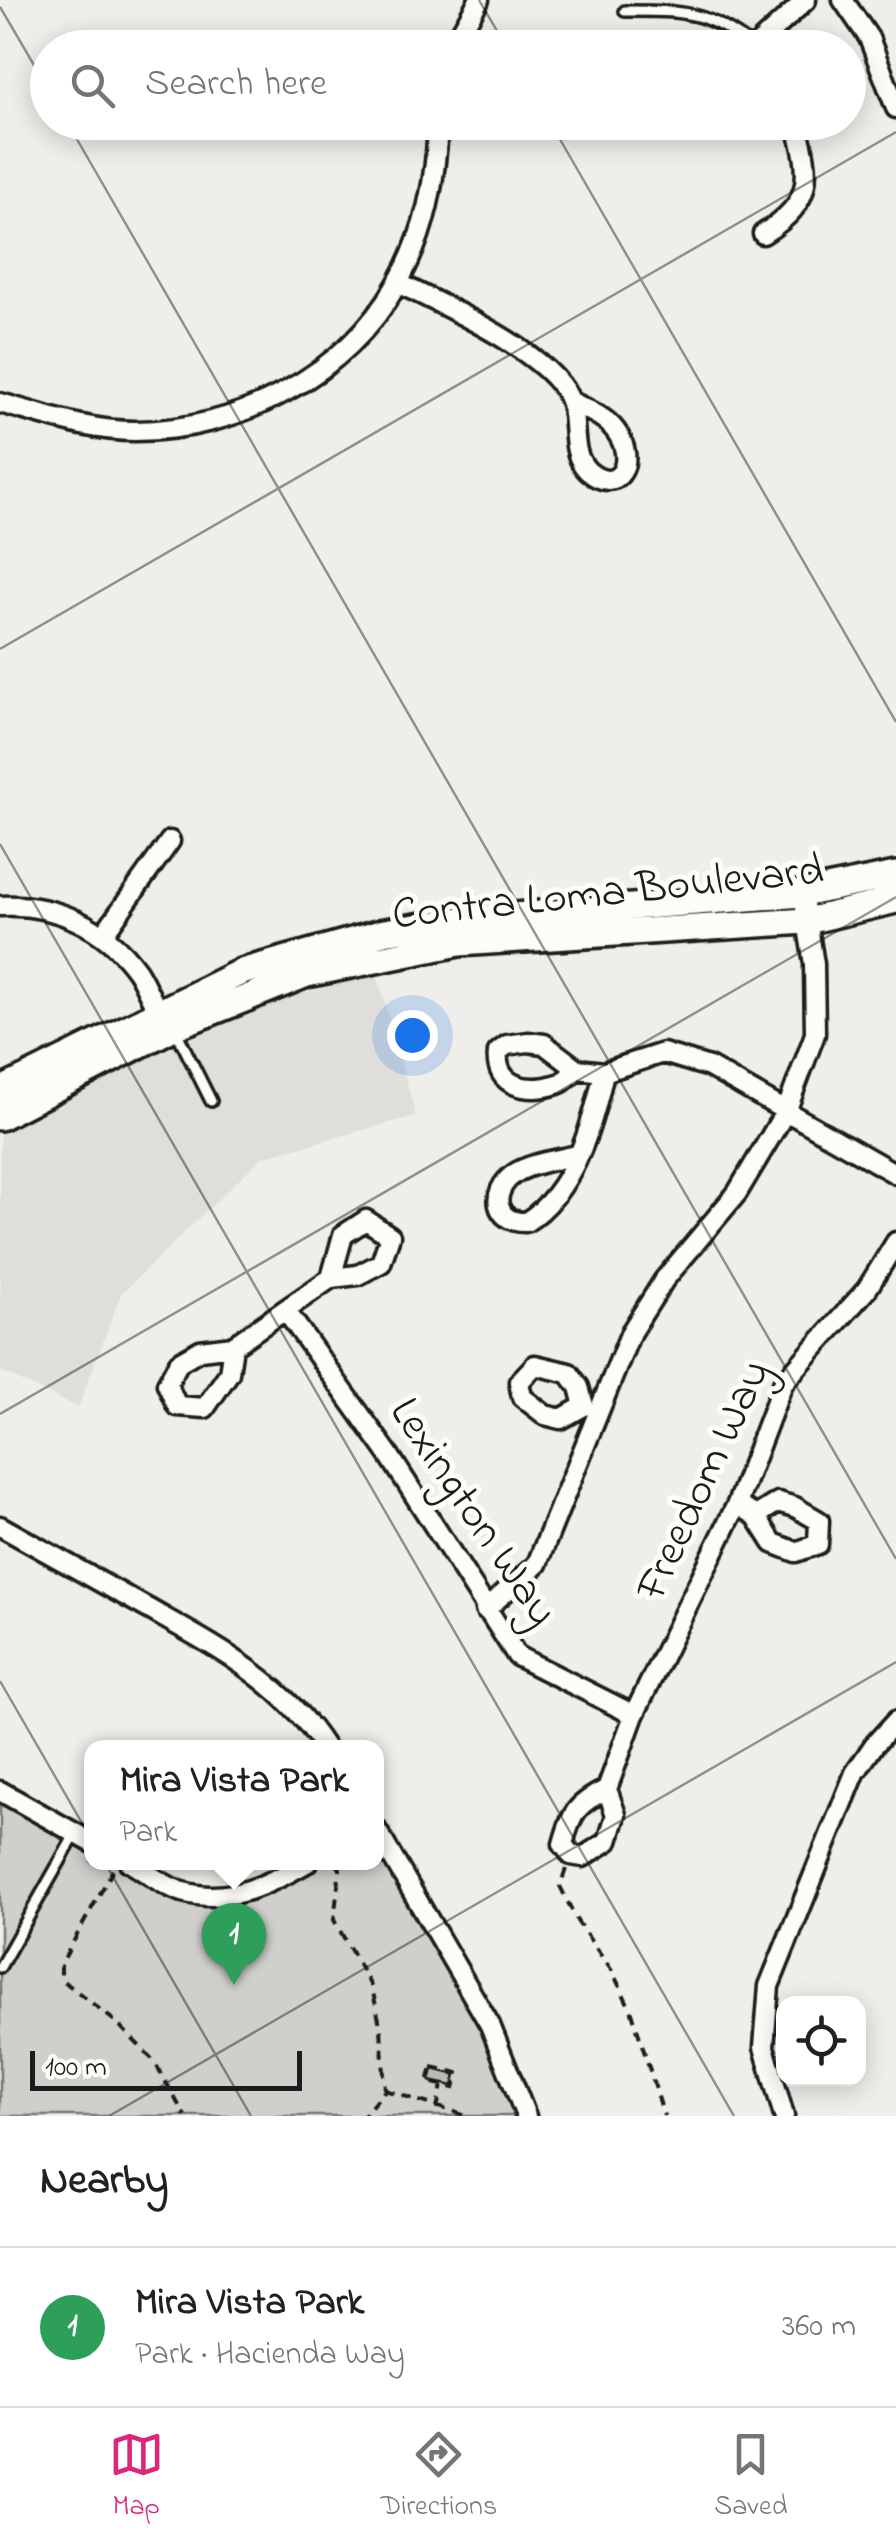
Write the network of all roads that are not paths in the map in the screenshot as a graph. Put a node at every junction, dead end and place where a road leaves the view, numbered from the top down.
1 (479, 0) edge
2 (806, 0) edge
3 (843, 0) edge
4 (625, 11) dead end
5 (462, 30) edge
6 (731, 30) edge
7 (773, 30) edge
8 (864, 30) edge
9 (866, 32) edge
10 (896, 108) edge
11 (436, 140) edge
12 (801, 140) edge
13 (763, 234) dead end
14 (398, 284) junction
15 (570, 400) dead end
16 (0, 403) edge
17 (170, 841) dead end
18 (896, 875) edge
19 (802, 894) junction
20 (896, 900) edge
21 (0, 906) edge
22 (806, 921) junction
23 (103, 935) junction
24 (166, 1020) junction
25 (577, 1069) dead end
26 (604, 1072) junction
27 (0, 1091) edge
28 (210, 1101) dead end
29 (787, 1109) junction
30 (0, 1116) edge
31 (577, 1155) junction
32 (896, 1174) edge
33 (896, 1242) edge
34 (330, 1278) dead end
35 (286, 1311) junction
36 (233, 1346) dead end
37 (737, 1504) junction
38 (756, 1516) dead end
39 (0, 1526) edge
40 (485, 1610) junction
41 (634, 1716) junction
42 (896, 1721) edge
43 (320, 1740) edge
44 (608, 1789) junction
45 (0, 1791) edge
46 (84, 1838) edge
47 (384, 1843) edge
48 (142, 1870) edge
49 (295, 1870) edge
50 (4, 1951) edge
51 (0, 1967) edge
52 (526, 2116) edge
53 (784, 2116) edge

1 - 5 street
2 - 7 street
3 - 8 street
4 - 6 lane
9 - 10 street
11 - 14 street
12 - 13 street
14 - 15 street
14 - 16 street
17 - 23 street
18 - 19 main road, Contra Loma Boulevard
19 - 22 street
19 - 24 main road, Contra Loma Boulevard
20 - 22 main road, Contra Loma Boulevard
21 - 23 street
22 - 24 main road, Contra Loma Boulevard
22 - 29 street
23 - 24 street
24 - 27 main road, Contra Loma Boulevard
24 - 28 lane
24 - 30 main road, Contra Loma Boulevard
25 - 26 street
26 - 29 street
26 - 31 street
29 - 32 street
29 - 40 street
31 - 31 street
33 - 37 street, Freedom Way
34 - 35 street
35 - 36 street
35 - 40 street, Lexington Way
37 - 38 street
37 - 41 street, Freedom Way
39 - 43 street
40 - 41 street, Lexington Way
41 - 44 street, Freedom Way
42 - 53 street
44 - 44 street
45 - 46 street
46 - 50 lane
47 - 52 street
48 - 49 street
50 - 51 lane

